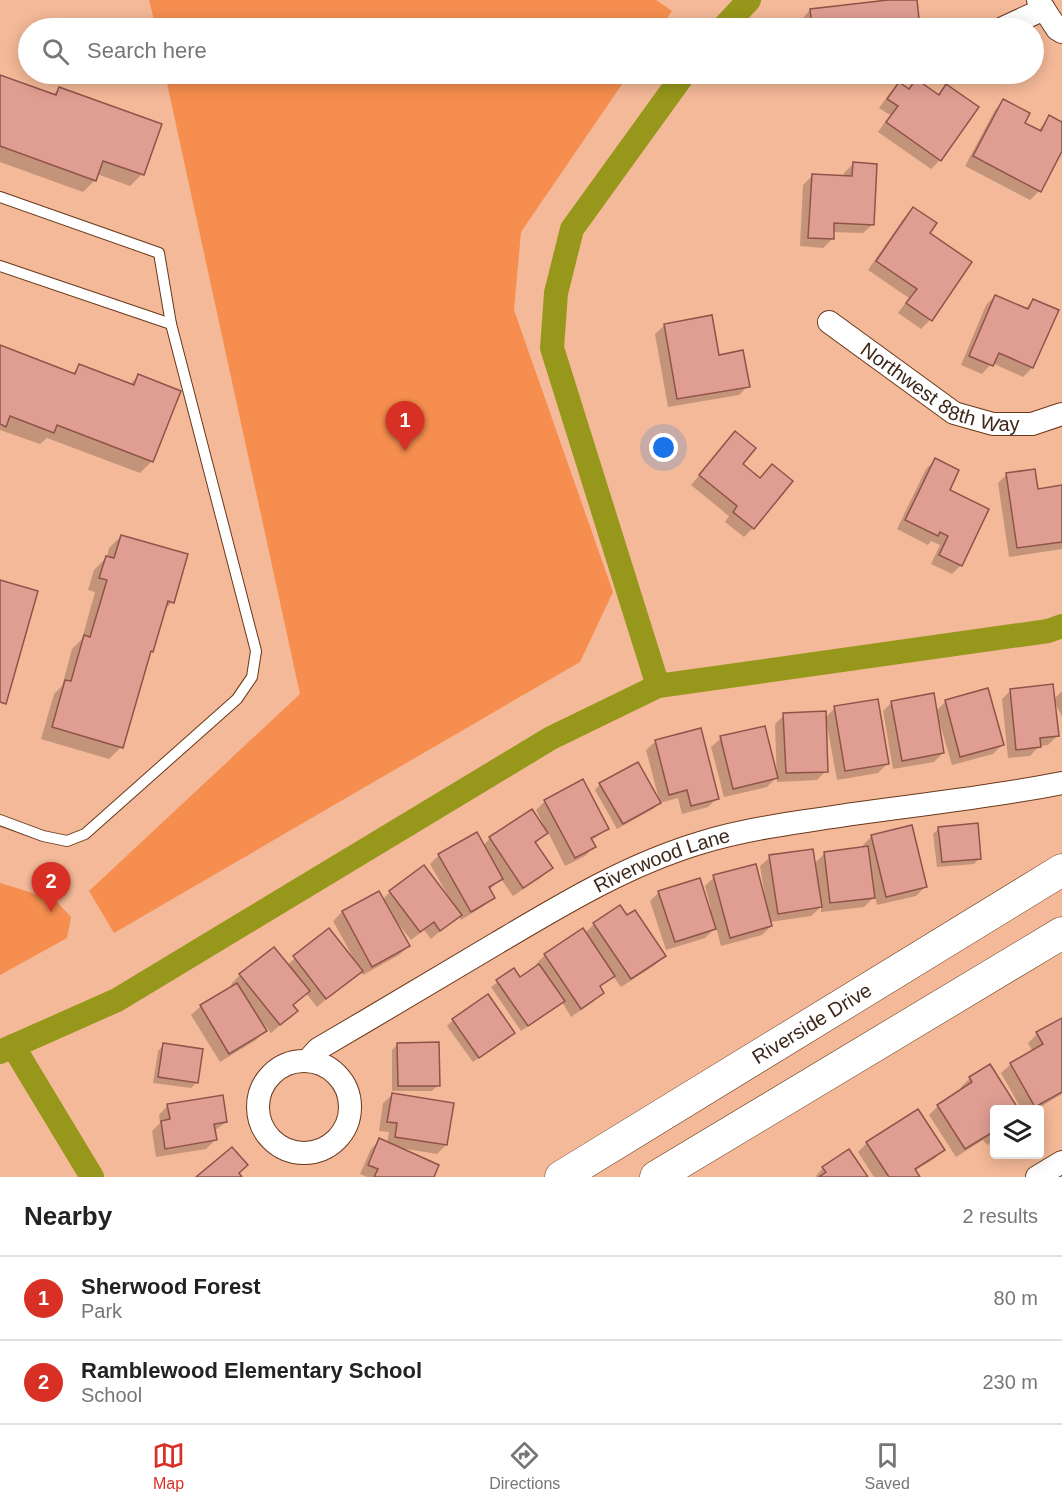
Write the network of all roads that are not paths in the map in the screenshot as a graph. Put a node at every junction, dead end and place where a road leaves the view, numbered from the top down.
1 (1041, 4) edge
2 (1019, 18) edge
3 (1062, 32) edge
4 (0, 197) edge
5 (0, 266) edge
6 (829, 322) dead end
7 (171, 324) junction
8 (1062, 414) edge
9 (1062, 783) edge
10 (0, 820) edge
11 (1062, 870) edge
12 (1062, 933) edge
13 (308, 1060) junction
14 (1062, 1162) edge
15 (561, 1177) edge
16 (656, 1177) edge
17 (1037, 1177) edge

1 - 2 street
1 - 3 street
4 - 7 lane
5 - 7 lane
6 - 8 street, Northwest 88th Way
7 - 10 lane
9 - 13 street, Riverwood Lane
11 - 15 street, Riverside Drive
12 - 16 street
13 - 13 street, Riverwood Lane
14 - 17 street

